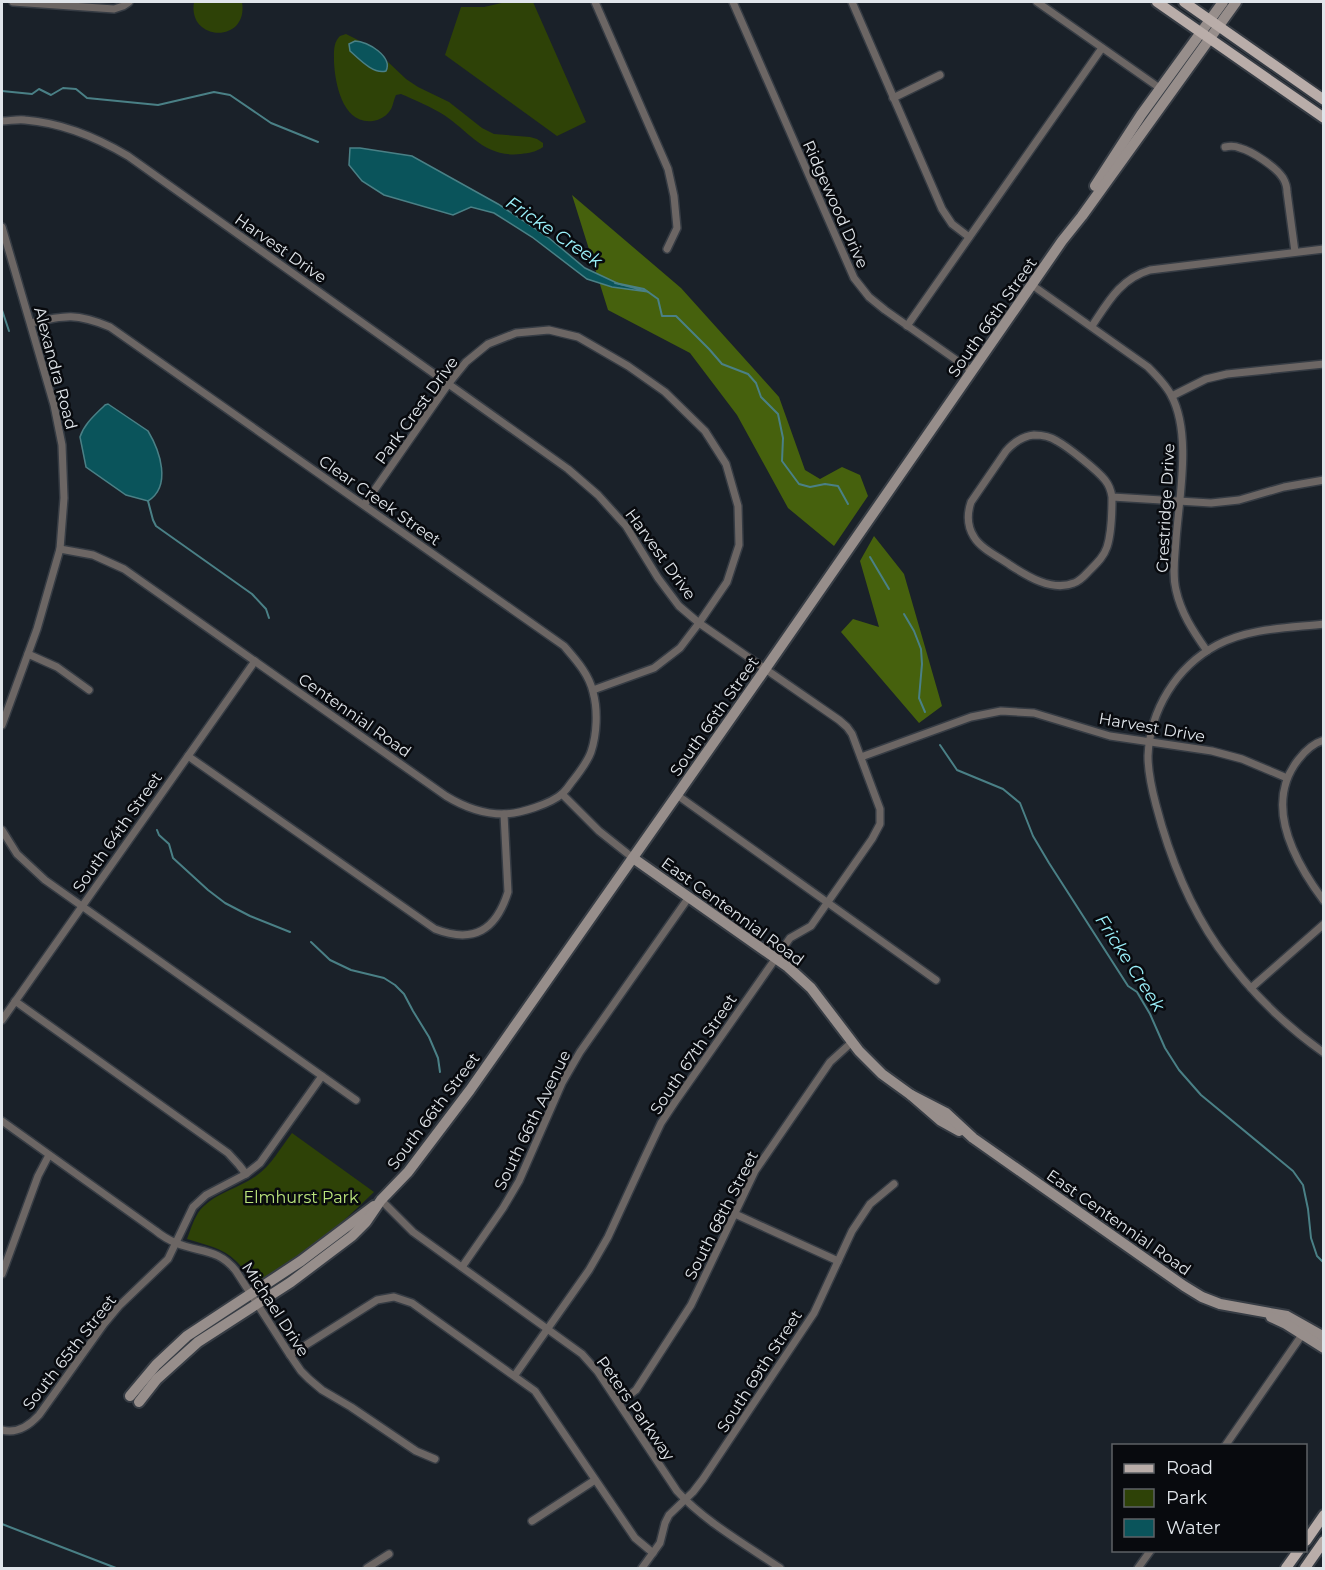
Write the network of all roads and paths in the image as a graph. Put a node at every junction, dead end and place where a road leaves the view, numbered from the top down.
1 (13, 2) edge
2 (129, 2) edge
3 (595, 2) edge
4 (733, 2) edge
5 (852, 2) edge
6 (1037, 2) edge
7 (1157, 2) edge
8 (1184, 2) edge
9 (1223, 2) edge
10 (1236, 2) edge
11 (1214, 23) junction
12 (1204, 35) junction
13 (1102, 48) junction
14 (940, 75) dead end
15 (1164, 91) junction
16 (893, 98) junction
17 (1323, 100) edge
18 (1323, 118) edge
19 (2, 121) edge
20 (1225, 147) dead end
21 (2, 227) edge
22 (969, 237) junction
23 (667, 249) dead end
24 (1323, 249) edge
25 (1295, 252) junction
26 (1032, 285) junction
27 (31, 323) junction
28 (907, 326) junction
29 (1092, 326) junction
30 (1323, 364) edge
31 (972, 371) junction
32 (449, 383) junction
33 (1172, 396) junction
34 (1323, 480) edge
35 (1112, 497) junction
36 (1179, 501) junction
37 (364, 505) junction
38 (60, 549) junction
39 (699, 623) junction
40 (1323, 624) edge
41 (1207, 651) junction
42 (28, 654) junction
43 (255, 661) junction
44 (766, 668) junction
45 (89, 690) dead end
46 (593, 690) junction
47 (2, 725) edge
48 (1323, 740) edge
49 (1149, 741) junction
50 (188, 756) junction
51 (861, 758) junction
52 (1287, 778) junction
53 (562, 794) junction
54 (677, 795) junction
55 (504, 814) junction
56 (2, 830) edge
57 (633, 858) junction
58 (689, 897) junction
59 (1323, 901) edge
60 (828, 903) junction
61 (81, 906) junction
62 (1323, 924) edge
63 (776, 958) junction
64 (936, 980) dead end
65 (1251, 988) junction
66 (15, 1001) junction
67 (2, 1020) edge
68 (852, 1042) junction
69 (1323, 1053) edge
70 (322, 1076) junction
71 (356, 1100) dead end
72 (2, 1122) edge
73 (49, 1155) junction
74 (246, 1174) junction
75 (894, 1185) dead end
76 (381, 1200) junction
77 (735, 1214) junction
78 (177, 1243) junction
79 (838, 1261) junction
80 (462, 1267) junction
81 (2, 1274) edge
82 (254, 1299) junction
83 (548, 1329) junction
84 (1305, 1331) junction
85 (1323, 1337) edge
86 (1323, 1348) edge
87 (290, 1355) junction
88 (515, 1375) junction
89 (134, 1399) dead end
90 (619, 1403) junction
91 (2, 1430) edge
92 (1226, 1444) edge
93 (435, 1459) dead end
94 (595, 1480) junction
95 (685, 1499) junction
96 (1323, 1515) edge
97 (532, 1521) dead end
98 (1307, 1538) edge
99 (1323, 1542) edge
100 (1150, 1552) edge
101 (1298, 1552) edge
102 (653, 1553) junction
103 (388, 1554) dead end
104 (367, 1569) edge
105 (642, 1569) edge
106 (780, 1569) edge
107 (1138, 1569) edge
108 (1286, 1569) edge
109 (1305, 1569) edge

1 - 2 street
3 - 23 street
4 - 28 street, Ridgewood Drive
5 - 16 street
6 - 13 street
7 - 12 main road
8 - 11 main road
9 - 11 street, South 66th Street
10 - 11 street, South 66th Street
11 - 12 street, South 66th Street
11 - 17 main road
12 - 15 street, South 66th Street
12 - 18 main road
13 - 15 street
13 - 22 street
14 - 16 street
15 - 26 street, South 66th Street
16 - 22 street
19 - 32 street, Harvest Drive
20 - 25 street
21 - 27 street, Alexandra Road
22 - 28 street
24 - 25 street
25 - 29 street
26 - 29 street, Crestridge Drive
26 - 31 street, South 66th Street
27 - 37 street, Clear Creek Street
27 - 38 street, Alexandra Road
28 - 31 street, Ridgewood Drive
29 - 33 street, Crestridge Drive
30 - 33 street
31 - 44 street, South 66th Street
32 - 37 street, Park Crest Drive
32 - 39 street, Harvest Drive
32 - 39 street, Park Crest Drive
33 - 36 street, Crestridge Drive
34 - 36 street
35 - 35 street
35 - 36 street
36 - 41 street, Crestridge Drive
37 - 46 street, Clear Creek Street
38 - 42 street, Alexandra Road
38 - 43 street, Centennial Road
39 - 44 street, Harvest Drive
39 - 46 street
40 - 41 street
41 - 49 street
42 - 45 street
42 - 47 street, Alexandra Road
43 - 50 street, South 64th Street
43 - 55 street, Centennial Road
44 - 51 street, Harvest Drive
44 - 54 street, South 66th Street
46 - 53 street, Clear Creek Street
48 - 52 street
49 - 51 street, Harvest Drive
49 - 52 street, Harvest Drive
49 - 65 street
50 - 55 street
50 - 61 street, South 64th Street
51 - 60 street, South 67th Street
52 - 59 street
53 - 55 street, Centennial Road
53 - 57 street
54 - 57 street, South 66th Street
54 - 60 street
56 - 61 street
57 - 58 street, East Centennial Road
57 - 76 street, South 66th Street
58 - 63 street, East Centennial Road
58 - 80 street, South 66th Avenue
60 - 63 street, South 67th Street
60 - 64 street
61 - 66 street, South 64th Street
61 - 70 street
62 - 65 street
63 - 68 street, East Centennial Road
63 - 83 street, South 67th Street
65 - 69 street
66 - 67 street, South 64th Street
66 - 74 street
68 - 77 street, South 68th Street
68 - 84 street, East Centennial Road
70 - 71 street
70 - 74 street, South 65th Street
72 - 73 street, Michael Drive
73 - 78 street, Michael Drive
73 - 81 street
74 - 78 street, South 65th Street
75 - 79 street, South 69th Street
76 - 80 street, Peters Parkway
76 - 82 street, South 66th Street
77 - 79 street
77 - 90 street, South 68th Street
78 - 82 street, Michael Drive
78 - 91 street, South 65th Street
79 - 95 street, South 69th Street
80 - 83 street, Peters Parkway
82 - 87 street, Michael Drive
82 - 89 street, South 66th Street
83 - 88 street, South 67th Street
83 - 90 street, Peters Parkway
84 - 85 street, East Centennial Road
84 - 86 street, East Centennial Road
84 - 92 street
87 - 88 street
87 - 93 street, Michael Drive
88 - 94 street
90 - 95 street, Peters Parkway
94 - 97 street
94 - 102 street
95 - 102 street, South 69th Street
95 - 106 street, Peters Parkway
96 - 98 main road
99 - 109 main road
100 - 107 street
101 - 108 main road
102 - 105 street, South 69th Street
103 - 104 street

